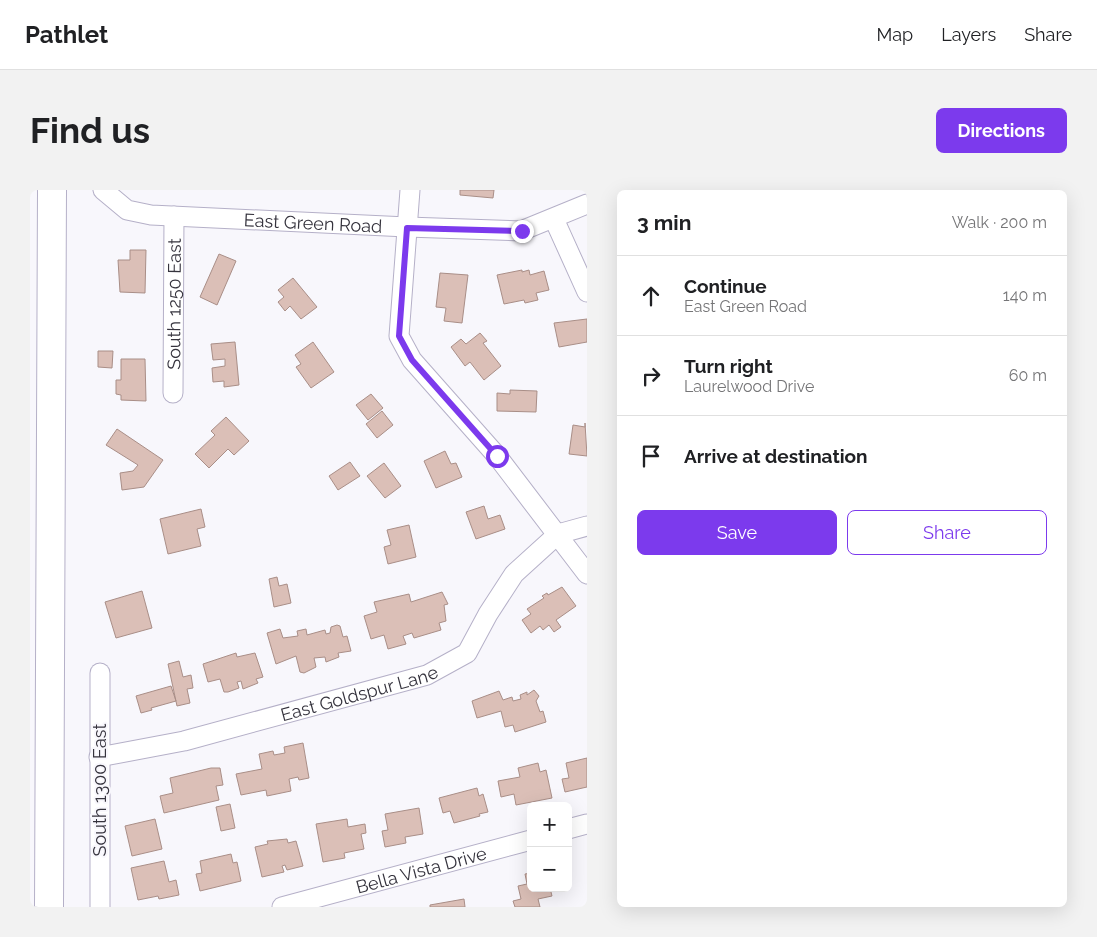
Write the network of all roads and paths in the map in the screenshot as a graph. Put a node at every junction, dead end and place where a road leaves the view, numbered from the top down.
1 (52, 190) edge
2 (103, 190) edge
3 (410, 190) edge
4 (587, 204) edge
5 (174, 216) junction
6 (554, 219) junction
7 (407, 228) junction
8 (587, 292) edge
9 (173, 393) dead end
10 (587, 526) edge
11 (558, 534) junction
12 (587, 574) edge
13 (100, 673) dead end
14 (99, 757) junction
15 (587, 824) edge
16 (572, 828) edge
17 (527, 841) edge
18 (49, 907) edge
19 (100, 907) edge
20 (282, 907) edge

1 - 18 highway
2 - 5 street, East Green Road
3 - 7 street
4 - 6 street
5 - 7 street, East Green Road
5 - 9 street, South 1250 East
6 - 7 street
6 - 8 street
7 - 11 street, East Green Road
10 - 11 street
11 - 12 street, East Green Road
11 - 14 street, East Goldspur Lane
13 - 14 street, South 1300 East
14 - 19 street, South 1300 East
15 - 16 street
17 - 20 street, Bella Vista Drive

